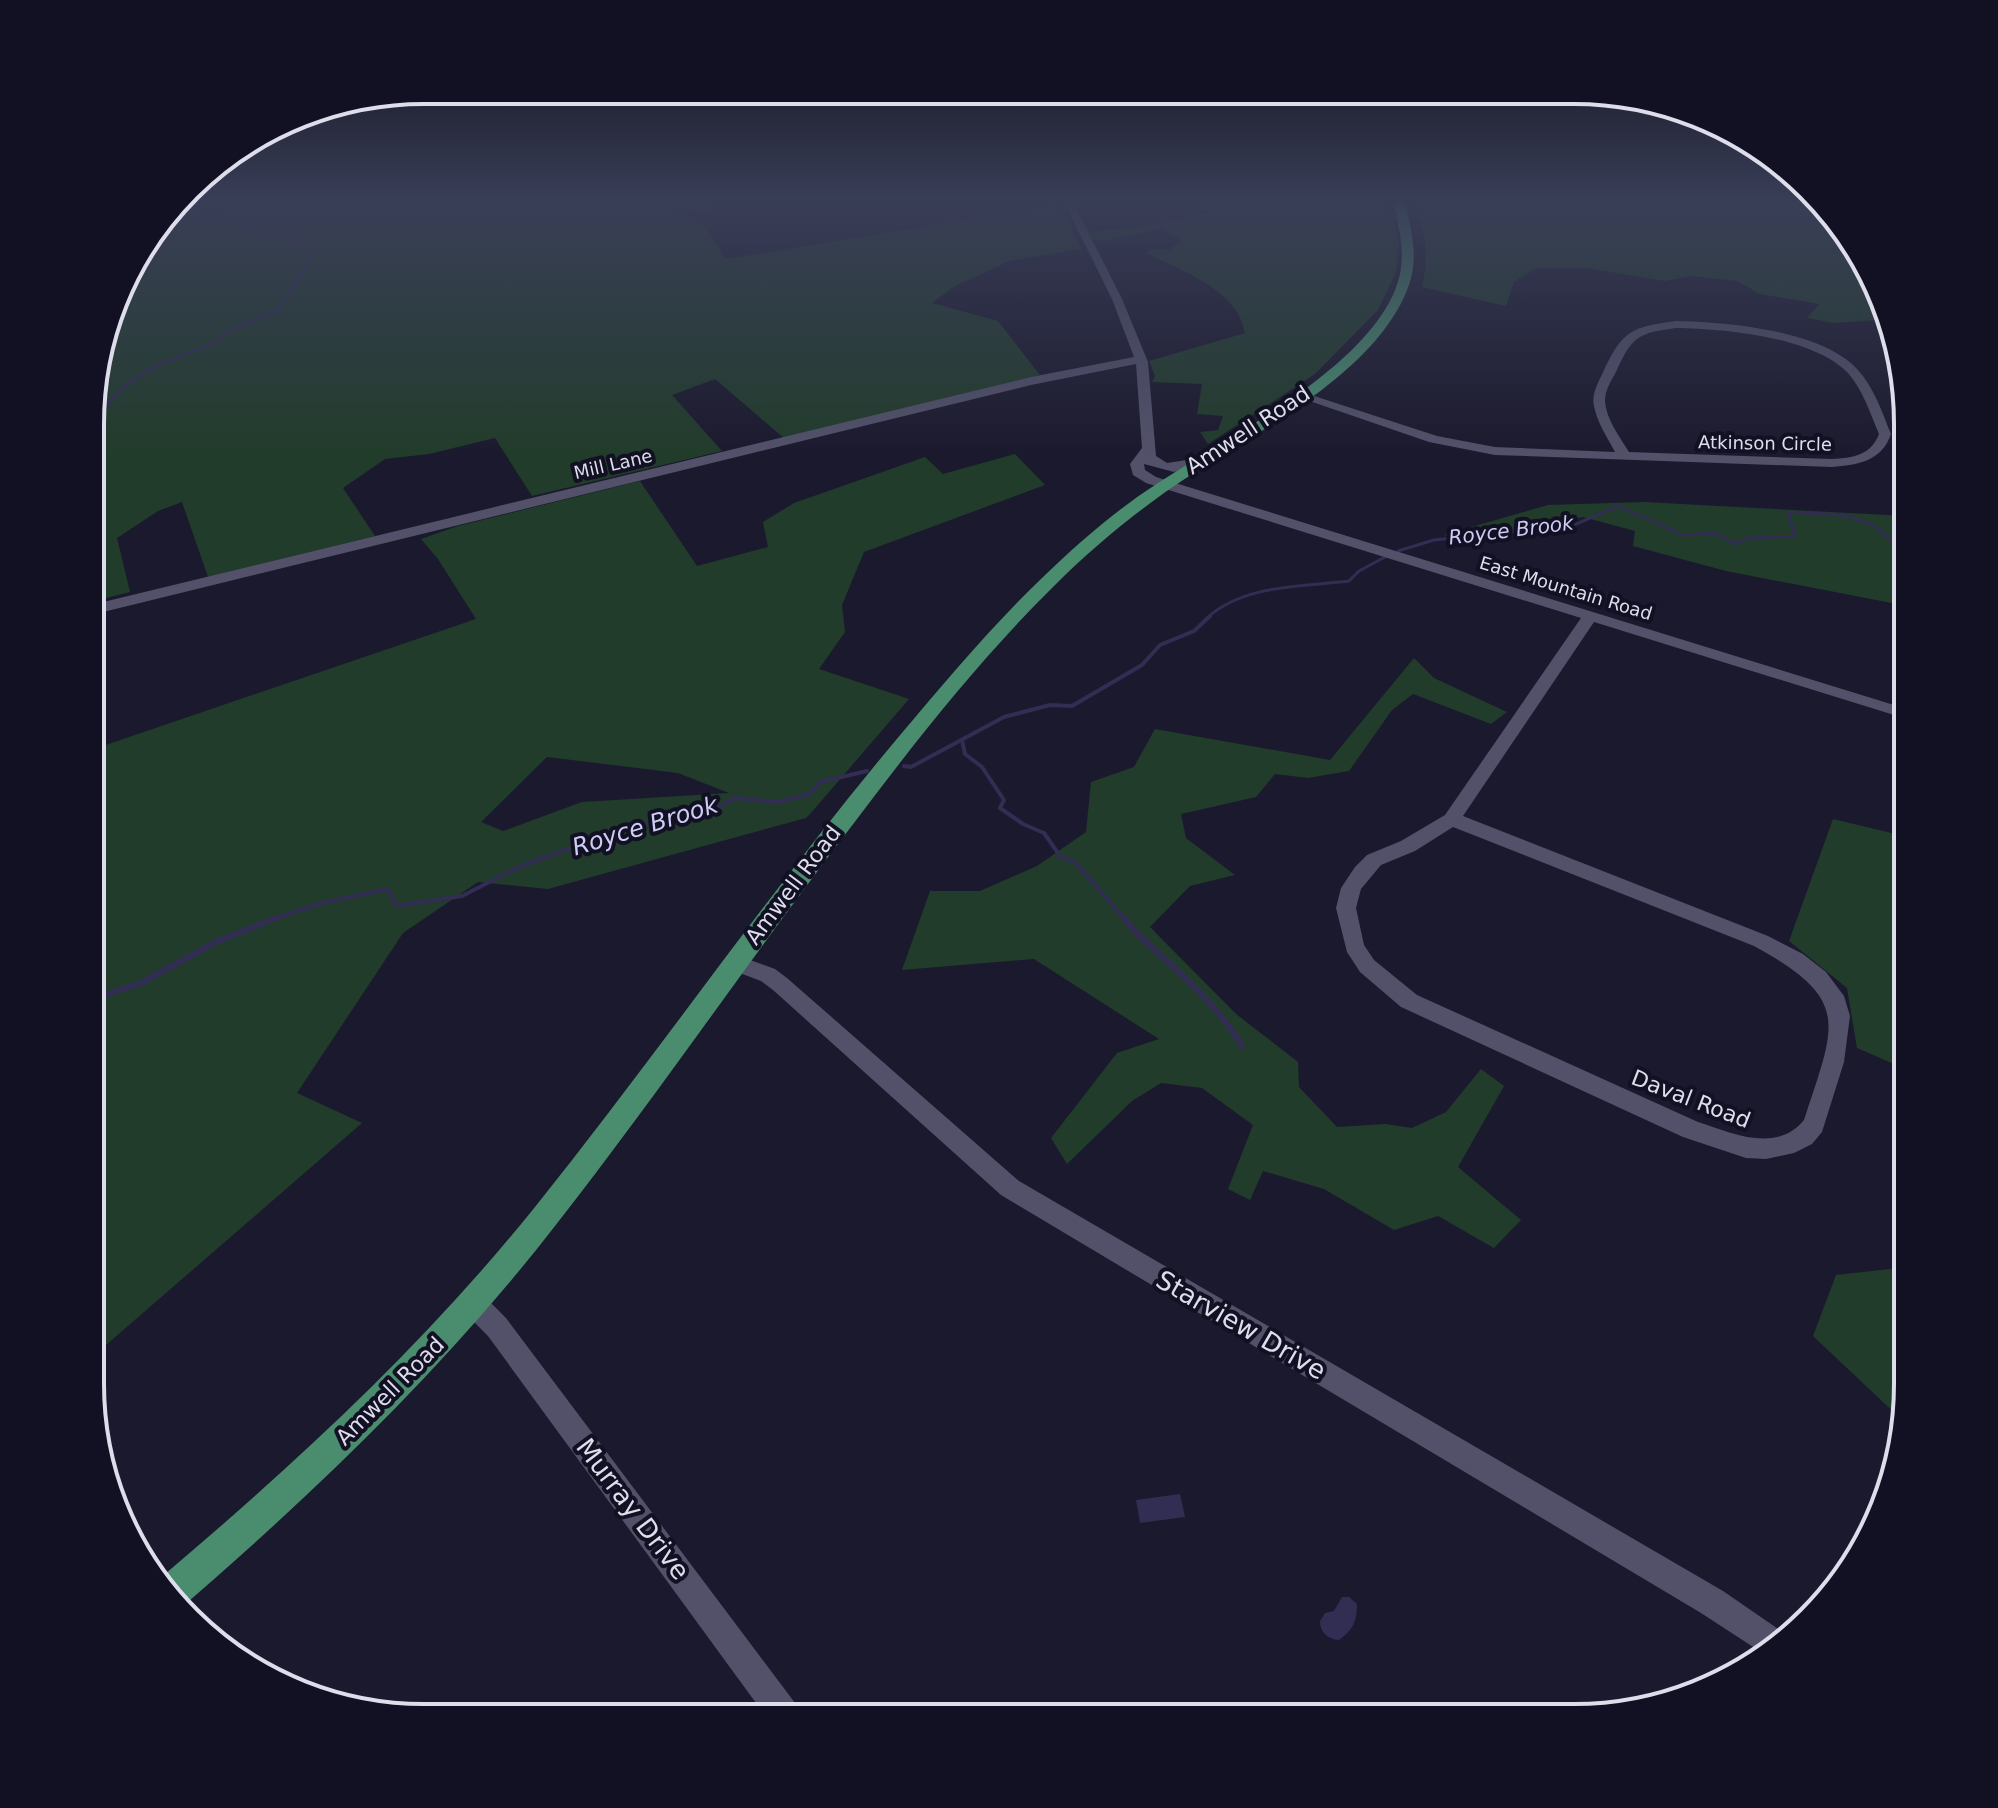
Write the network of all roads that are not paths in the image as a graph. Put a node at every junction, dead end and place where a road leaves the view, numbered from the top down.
1 (1111, 286) edge
2 (1403, 286) edge
3 (1141, 359) junction
4 (1301, 396) junction
5 (1148, 454) junction
6 (1624, 456) junction
7 (1200, 462) junction
8 (1167, 484) junction
9 (104, 607) edge
10 (1590, 616) junction
11 (1894, 710) edge
12 (1452, 819) junction
13 (736, 963) junction
14 (474, 1304) junction
15 (177, 1587) edge
16 (1768, 1639) edge
17 (777, 1704) edge

1 - 3 street, East Mountain Road
2 - 4 main road, Amwell Road
3 - 5 street, East Mountain Road
3 - 9 street, Mill Lane
4 - 6 street, Atkinson Circle
4 - 7 main road, Amwell Road
5 - 7 street
5 - 8 street, East Mountain Road
6 - 6 street, Atkinson Circle
7 - 8 main road, Amwell Road
8 - 10 street, East Mountain Road
8 - 13 main road, Amwell Road
10 - 11 street, East Mountain Road
10 - 12 street, Daval Road
12 - 12 street, Daval Road
13 - 14 main road, Amwell Road
13 - 16 street, Starview Drive
14 - 15 main road, Amwell Road
14 - 17 street, Murray Drive

